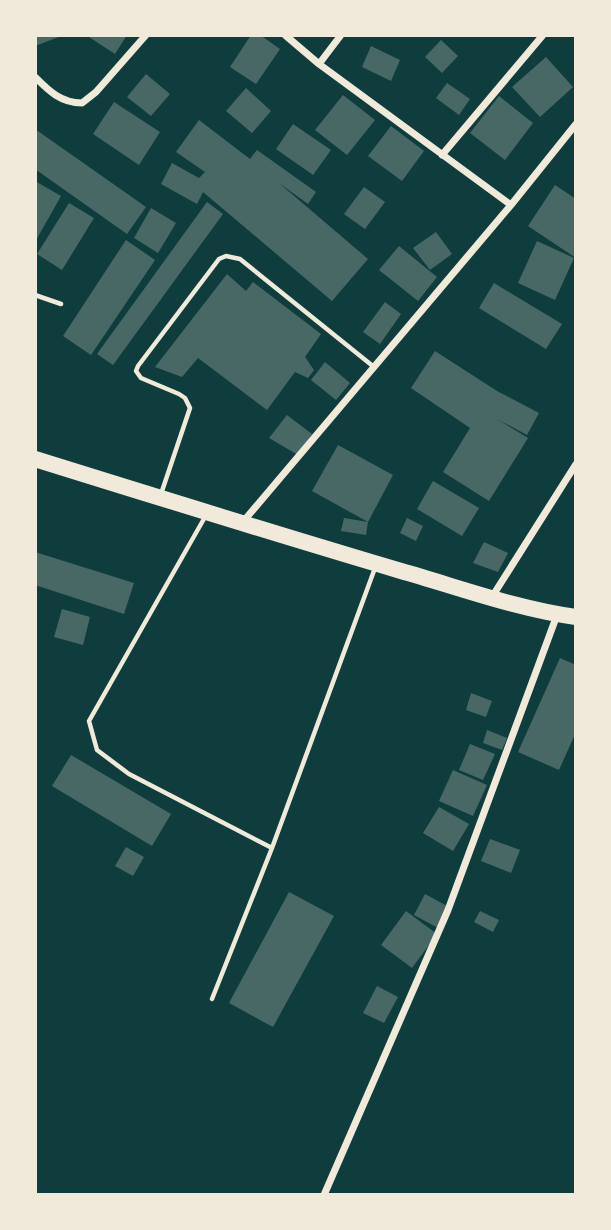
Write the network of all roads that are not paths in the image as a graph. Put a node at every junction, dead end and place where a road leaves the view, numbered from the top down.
1 (146, 35) edge
2 (285, 35) edge
3 (341, 35) edge
4 (542, 35) edge
5 (319, 64) junction
6 (35, 77) edge
7 (576, 124) edge
8 (442, 155) junction
9 (511, 205) junction
10 (35, 295) edge
11 (61, 304) dead end
12 (374, 367) junction
13 (35, 459) edge
14 (576, 464) edge
15 (160, 498) junction
16 (207, 513) junction
17 (241, 523) junction
18 (376, 564) junction
19 (492, 597) junction
20 (558, 614) junction
21 (576, 617) edge
22 (272, 848) junction
23 (212, 999) dead end
24 (324, 1195) edge

1 - 6 street
2 - 5 street
3 - 5 street
4 - 8 street
5 - 8 street
7 - 9 street
8 - 9 street
9 - 12 street
10 - 11 lane
12 - 15 lane
12 - 17 street
13 - 15 main road
14 - 19 street
15 - 16 main road
16 - 17 main road
16 - 22 lane
17 - 18 main road
18 - 19 main road
18 - 22 lane
19 - 20 main road
20 - 21 main road
20 - 24 street
22 - 23 lane

